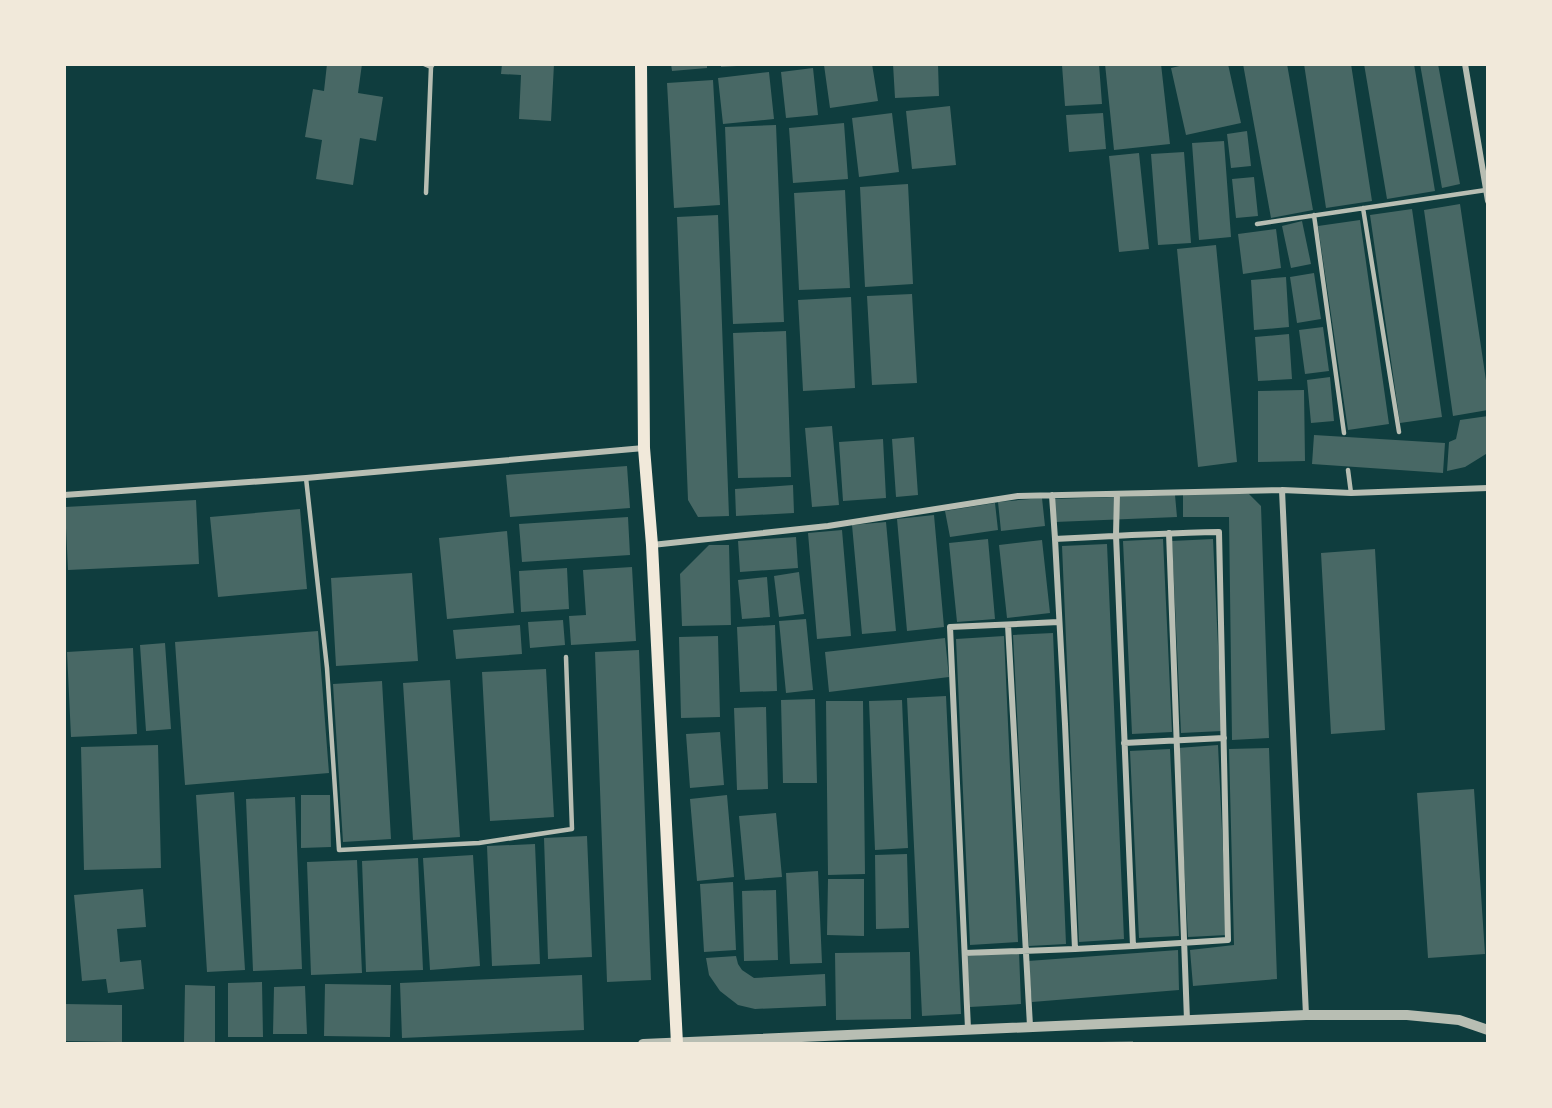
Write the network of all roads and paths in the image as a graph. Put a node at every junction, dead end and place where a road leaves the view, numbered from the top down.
1 (424, 64) edge
2 (641, 64) edge
3 (1465, 64) edge
4 (432, 66) edge
5 (1485, 189) junction
6 (426, 193) dead end
7 (1488, 201) edge
8 (1363, 208) junction
9 (1314, 216) junction
10 (1257, 224) dead end
11 (1399, 432) dead end
12 (1344, 433) dead end
13 (644, 448) junction
14 (1348, 470) dead end
15 (306, 478) junction
16 (292, 479) junction
17 (286, 485) dead end
18 (1488, 488) edge
19 (1282, 490) junction
20 (1351, 493) junction
21 (1117, 494) junction
22 (64, 495) edge
23 (1052, 495) junction
24 (1168, 533) junction
25 (1116, 536) junction
26 (1055, 539) junction
27 (652, 545) junction
28 (1059, 622) junction
29 (1008, 625) junction
30 (566, 657) dead end
31 (1224, 738) junction
32 (1176, 741) junction
33 (1125, 743) junction
34 (1184, 944) junction
35 (1133, 946) junction
36 (1075, 949) junction
37 (1024, 950) junction
38 (965, 953) junction
39 (1306, 1015) junction
40 (1187, 1020) junction
41 (1030, 1026) junction
42 (968, 1029) junction
43 (1488, 1030) edge
44 (814, 1039) edge
45 (677, 1042) edge
46 (643, 1044) edge

1 - 4 lane
2 - 13 main road
3 - 5 street
4 - 6 lane
5 - 7 street
5 - 8 lane
8 - 9 lane
8 - 11 lane
9 - 10 lane
9 - 12 lane
13 - 15 street
13 - 27 main road
14 - 20 lane
15 - 16 street
15 - 30 lane
16 - 17 lane
16 - 22 street
18 - 20 street
19 - 20 street
19 - 21 street
19 - 39 street
21 - 23 street
21 - 25 street
23 - 26 street
23 - 27 street
24 - 25 street
24 - 31 street
24 - 32 street
25 - 26 street
25 - 33 street
26 - 28 street
27 - 45 main road
28 - 29 street
28 - 36 street
29 - 37 street
29 - 38 street
31 - 32 street
31 - 34 street
32 - 33 street
32 - 34 street
33 - 35 street
34 - 35 street
34 - 40 street
35 - 36 street
36 - 37 street
37 - 38 street
37 - 41 street
38 - 42 street
39 - 40 street
39 - 43 street
40 - 41 street
41 - 42 street
42 - 44 street
44 - 45 street
45 - 46 street

